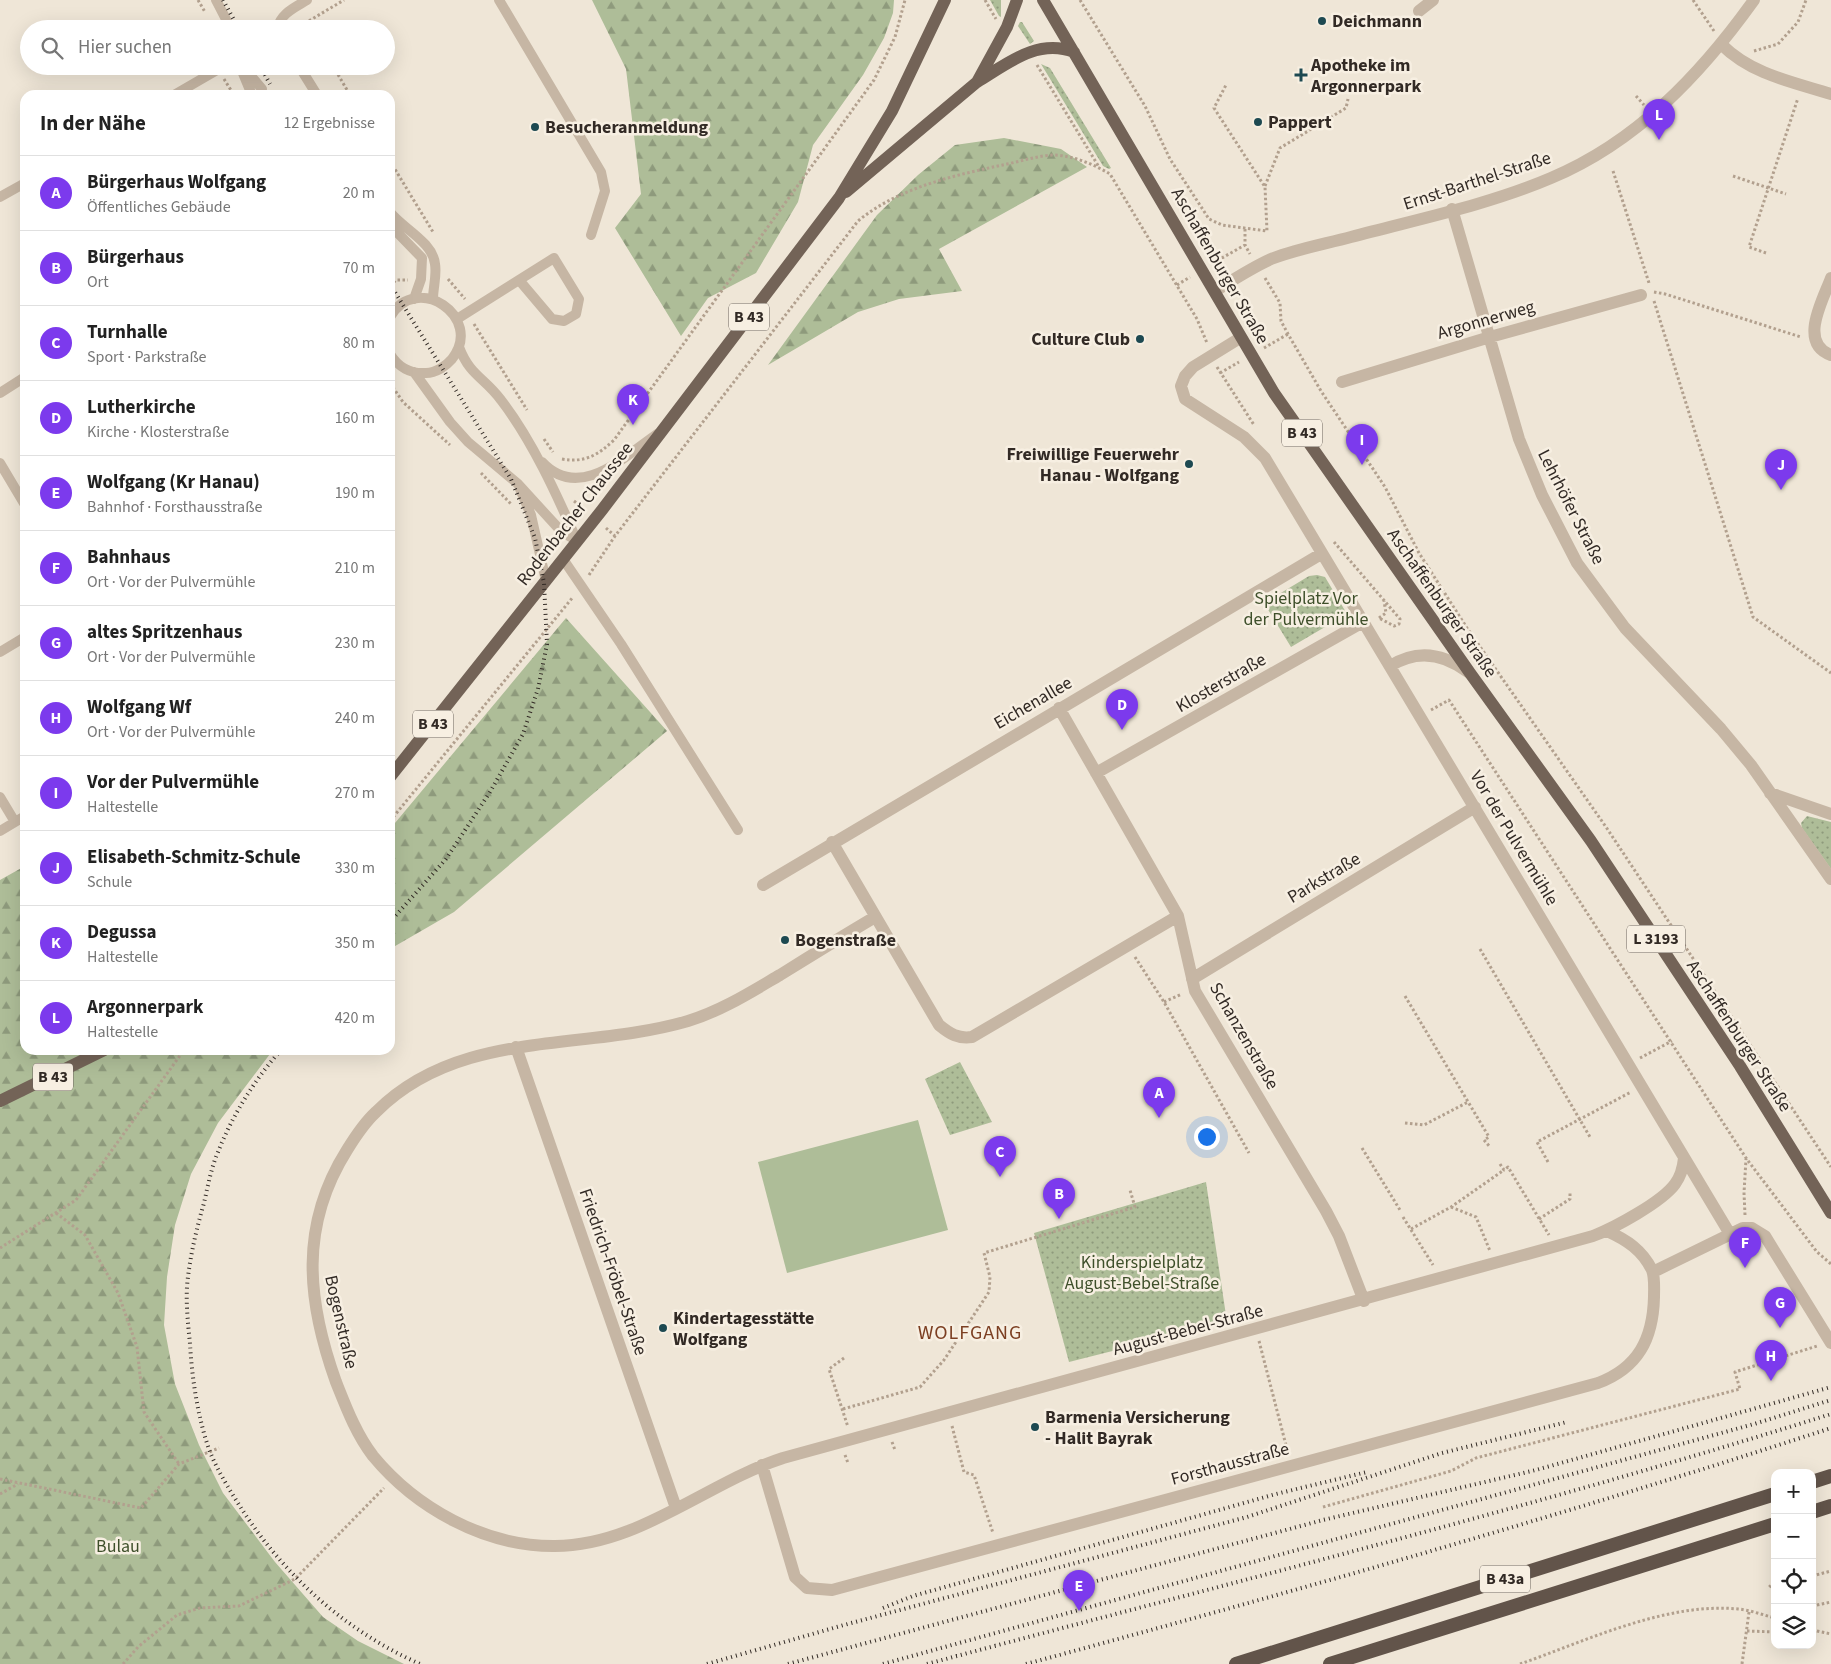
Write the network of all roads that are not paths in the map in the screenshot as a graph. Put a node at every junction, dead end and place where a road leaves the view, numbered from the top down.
1 (216, 0) edge
2 (307, 0) edge
3 (499, 0) edge
4 (945, 0) edge
5 (1017, 0) edge
6 (1043, 0) edge
7 (1433, 0) edge
8 (1754, 0) edge
9 (1419, 11) dead end
10 (226, 20) edge
11 (281, 20) edge
12 (1722, 44) junction
13 (1074, 52) junction
14 (208, 75) edge
15 (244, 75) edge
16 (249, 75) edge
17 (305, 75) edge
18 (977, 82) junction
19 (262, 89) dead end
20 (183, 90) edge
21 (250, 90) edge
22 (314, 90) edge
23 (1831, 94) edge
24 (20, 186) edge
25 (0, 198) edge
26 (839, 198) junction
27 (1452, 209) junction
28 (395, 218) edge
29 (395, 230) edge
30 (591, 235) dead end
31 (1831, 278) edge
32 (519, 280) junction
33 (1215, 291) junction
34 (1646, 294) road end
35 (414, 298) junction
36 (433, 299) junction
37 (395, 303) edge
38 (457, 319) junction
39 (1490, 337) junction
40 (1240, 338) junction
41 (459, 347) junction
42 (1831, 355) edge
43 (395, 360) edge
44 (414, 372) junction
45 (20, 380) edge
46 (1342, 382) dead end
47 (0, 393) edge
48 (662, 431) junction
49 (533, 451) junction
50 (0, 463) edge
51 (517, 483) junction
52 (20, 497) edge
53 (577, 541) junction
54 (1321, 554) junction
55 (563, 559) junction
56 (546, 581) junction
57 (1363, 622) junction
58 (20, 640) edge
59 (0, 652) edge
60 (1390, 666) junction
61 (1470, 673) junction
62 (1059, 708) junction
63 (395, 771) edge
64 (1096, 773) junction
65 (1770, 793) junction
66 (0, 797) edge
67 (1475, 807) junction
68 (1831, 814) edge
69 (20, 819) edge
70 (15, 822) junction
71 (738, 830) dead end
72 (0, 831) edge
73 (832, 842) junction
74 (1831, 880) edge
75 (763, 885) dead end
76 (1178, 916) junction
77 (875, 917) junction
78 (1193, 985) junction
79 (516, 1047) junction
80 (94, 1055) edge
81 (0, 1101) edge
82 (1684, 1158) junction
83 (1831, 1213) edge
84 (1607, 1231) junction
85 (1730, 1234) junction
86 (1653, 1272) junction
87 (1364, 1301) junction
88 (1829, 1341) edge
89 (762, 1465) junction
90 (1831, 1476) edge
91 (1816, 1481) edge
92 (1771, 1495) edge
93 (1831, 1506) edge
94 (676, 1508) junction
95 (1816, 1511) edge
96 (1771, 1525) edge
97 (1236, 1664) edge
98 (1330, 1664) edge

1 - 10 lane
2 - 11 lane
3 - 30 lane
4 - 26 main road, B 43
5 - 18 main road, B 43
6 - 13 main road, Aschaffenburger Straße / B 43
7 - 9 street
8 - 12 street, Ernst-Barthel-Straße
12 - 23 street
12 - 27 street, Ernst-Barthel-Straße
13 - 18 main road, B 43
13 - 33 main road, Aschaffenburger Straße / B 43
14 - 20 lane
15 - 21 lane
16 - 19 lane
17 - 22 lane
18 - 26 main road, B 43
24 - 25 lane
26 - 48 main road, Rodenbacher Chaussee / B 43
27 - 33 street, Ernst-Barthel-Straße
27 - 39 street, Lehrhöfer Straße
28 - 36 lane
29 - 35 lane
31 - 42 street
32 - 32 lane
32 - 38 lane
33 - 40 main road, Aschaffenburger Straße / B 43
34 - 39 street, Argonnerweg
35 - 36 lane
35 - 37 lane
36 - 38 lane
38 - 41 lane
39 - 46 street, Argonnerweg
39 - 65 street, Lehrhöfer Straße
40 - 54 street, Vor der Pulvermühle
40 - 61 main road, Aschaffenburger Straße / B 43
41 - 44 lane
41 - 49 lane
43 - 44 lane
44 - 51 lane
45 - 47 lane
48 - 49 lane
48 - 53 main road, Rodenbacher Chaussee / B 43
49 - 53 lane
50 - 52 lane
51 - 53 lane
51 - 56 lane
53 - 55 main road, Rodenbacher Chaussee / B 43
54 - 57 street, Vor der Pulvermühle
54 - 62 street, Eichenallee
55 - 56 main road, Rodenbacher Chaussee / B 43
55 - 71 lane
56 - 63 main road, Rodenbacher Chaussee / B 43
57 - 60 street, Vor der Pulvermühle
57 - 64 street, Klosterstraße
58 - 59 lane
60 - 61 street
60 - 67 street, Vor der Pulvermühle
61 - 83 main road, Aschaffenburger Straße / L 3193
62 - 64 street, Schanzenstraße
62 - 73 street, Eichenallee
64 - 76 street, Schanzenstraße
65 - 68 street
65 - 74 street, Lehrhöfer Straße
66 - 70 lane
67 - 78 street, Parkstraße
67 - 82 street, Vor der Pulvermühle
69 - 70 lane
70 - 72 lane
73 - 75 street, Eichenallee
73 - 77 street
76 - 77 street
76 - 78 street, Schanzenstraße
77 - 79 street, Bogenstraße
78 - 87 street, Schanzenstraße
79 - 94 street, Friedrich-Fröbel-Straße
79 - 94 street, Bogenstraße
80 - 81 main road, B 43
82 - 84 street, August-Bebel-Straße
82 - 85 street, Vor der Pulvermühle
84 - 86 street
84 - 87 street, August-Bebel-Straße
85 - 86 street
85 - 88 street
86 - 89 street, Forsthausstraße
87 - 89 street, August-Bebel-Straße
89 - 94 street, August-Bebel-Straße
90 - 91 highway
92 - 97 highway, B 43a
93 - 95 highway
96 - 98 highway, B 43a

